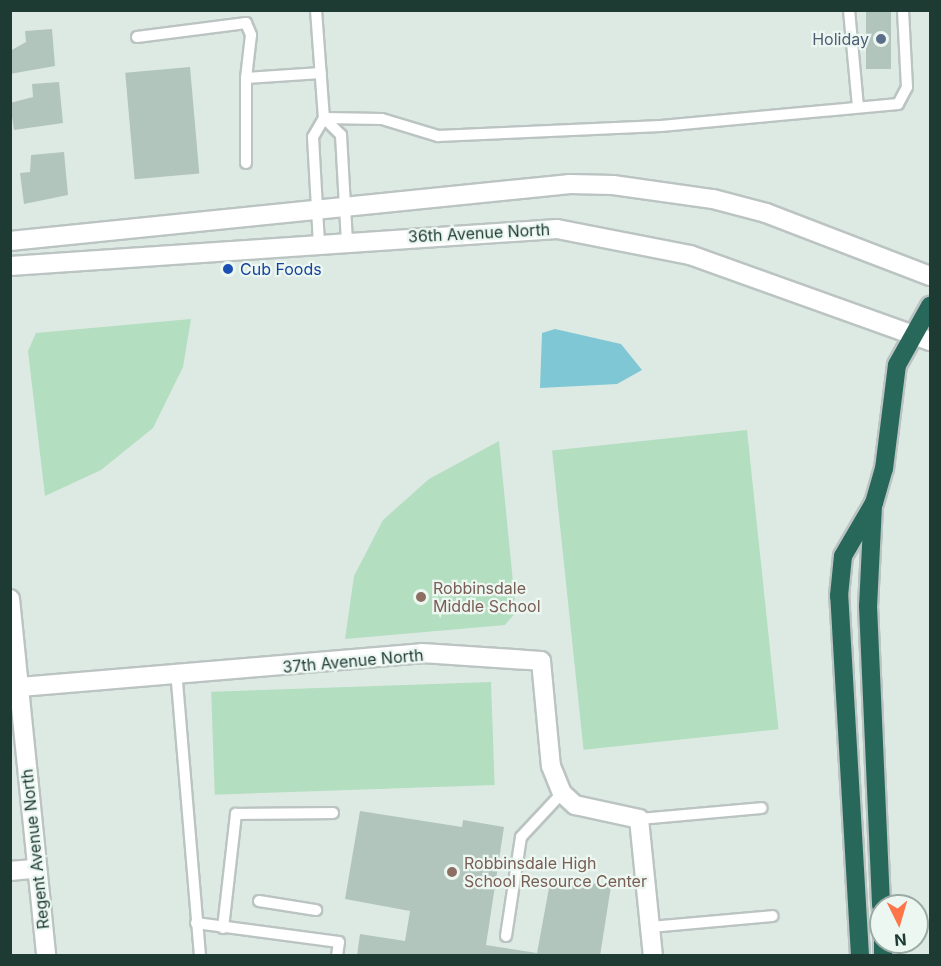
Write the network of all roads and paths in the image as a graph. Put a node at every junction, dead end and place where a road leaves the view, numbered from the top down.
1 (316, 10) edge
2 (849, 10) edge
3 (903, 10) edge
4 (137, 37) dead end
5 (321, 73) junction
6 (246, 78) junction
7 (858, 107) junction
8 (324, 118) junction
9 (246, 163) dead end
10 (346, 206) junction
11 (318, 209) junction
12 (10, 241) edge
13 (347, 242) junction
14 (319, 244) junction
15 (10, 266) edge
16 (930, 276) edge
17 (930, 306) edge
18 (923, 339) edge
19 (874, 503) junction
20 (10, 599) edge
21 (176, 670) junction
22 (20, 687) junction
23 (562, 793) junction
24 (762, 808) dead end
25 (333, 813) dead end
26 (639, 819) junction
27 (34, 869) junction
28 (10, 871) edge
29 (880, 894) edge
30 (259, 901) dead end
31 (316, 910) dead end
32 (773, 916) dead end
33 (196, 923) junction
34 (650, 927) junction
35 (223, 928) junction
36 (506, 936) dead end
37 (46, 956) edge
38 (200, 956) edge
39 (337, 956) edge
40 (653, 956) edge
41 (860, 956) edge

1 - 5 lane
2 - 7 lane
3 - 7 lane
4 - 6 lane
5 - 6 lane
5 - 8 lane
6 - 9 lane
7 - 8 lane
8 - 10 lane
8 - 11 lane
10 - 11 street
10 - 13 lane
10 - 16 street
11 - 12 street
11 - 14 lane
13 - 14 street, 36th Avenue North
13 - 18 street, 36th Avenue North
14 - 15 street, 36th Avenue North
17 - 18 highway
18 - 19 highway
19 - 29 highway
19 - 41 highway
20 - 22 street, Regent Avenue North
21 - 22 street, 37th Avenue North
21 - 23 street, 37th Avenue North
21 - 33 lane
22 - 27 street, Regent Avenue North
23 - 26 street
23 - 36 lane
24 - 26 lane
25 - 35 lane
26 - 34 street
27 - 28 street
27 - 37 street, Regent Avenue North
30 - 31 lane
32 - 34 lane
33 - 35 lane
33 - 38 lane
34 - 40 street
35 - 39 lane

